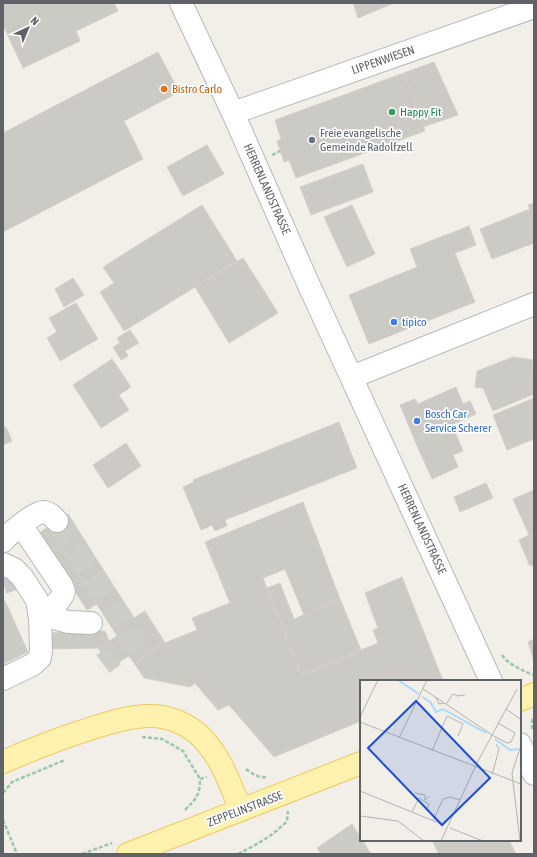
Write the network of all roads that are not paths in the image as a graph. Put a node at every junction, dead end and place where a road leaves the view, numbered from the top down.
1 (181, 3) edge
2 (534, 7) edge
3 (233, 113) junction
4 (534, 304) edge
5 (352, 377) junction
6 (57, 521) tunnel mouth
7 (21, 526) junction
8 (3, 541) edge
9 (3, 564) edge
10 (39, 614) junction
11 (91, 623) dead end
12 (3, 679) edge
13 (491, 680) edge
14 (534, 694) edge
15 (521, 700) edge
16 (521, 746) edge
17 (3, 762) edge
18 (360, 763) edge
19 (534, 774) edge
20 (241, 810) junction
21 (136, 851) edge

1 - 3 street, HERRENLANDSTRASSE
2 - 3 street, LIPPENWIESEN
3 - 5 street, HERRENLANDSTRASSE
4 - 5 street
5 - 13 street, HERRENLANDSTRASSE
6 - 7 street
7 - 8 street
7 - 10 street
9 - 10 street
10 - 11 street
10 - 12 street
14 - 15 main road
16 - 19 street
17 - 20 main road
18 - 20 main road, ZEPPELINSTRASSE
20 - 21 main road, ZEPPELINSTRASSE

